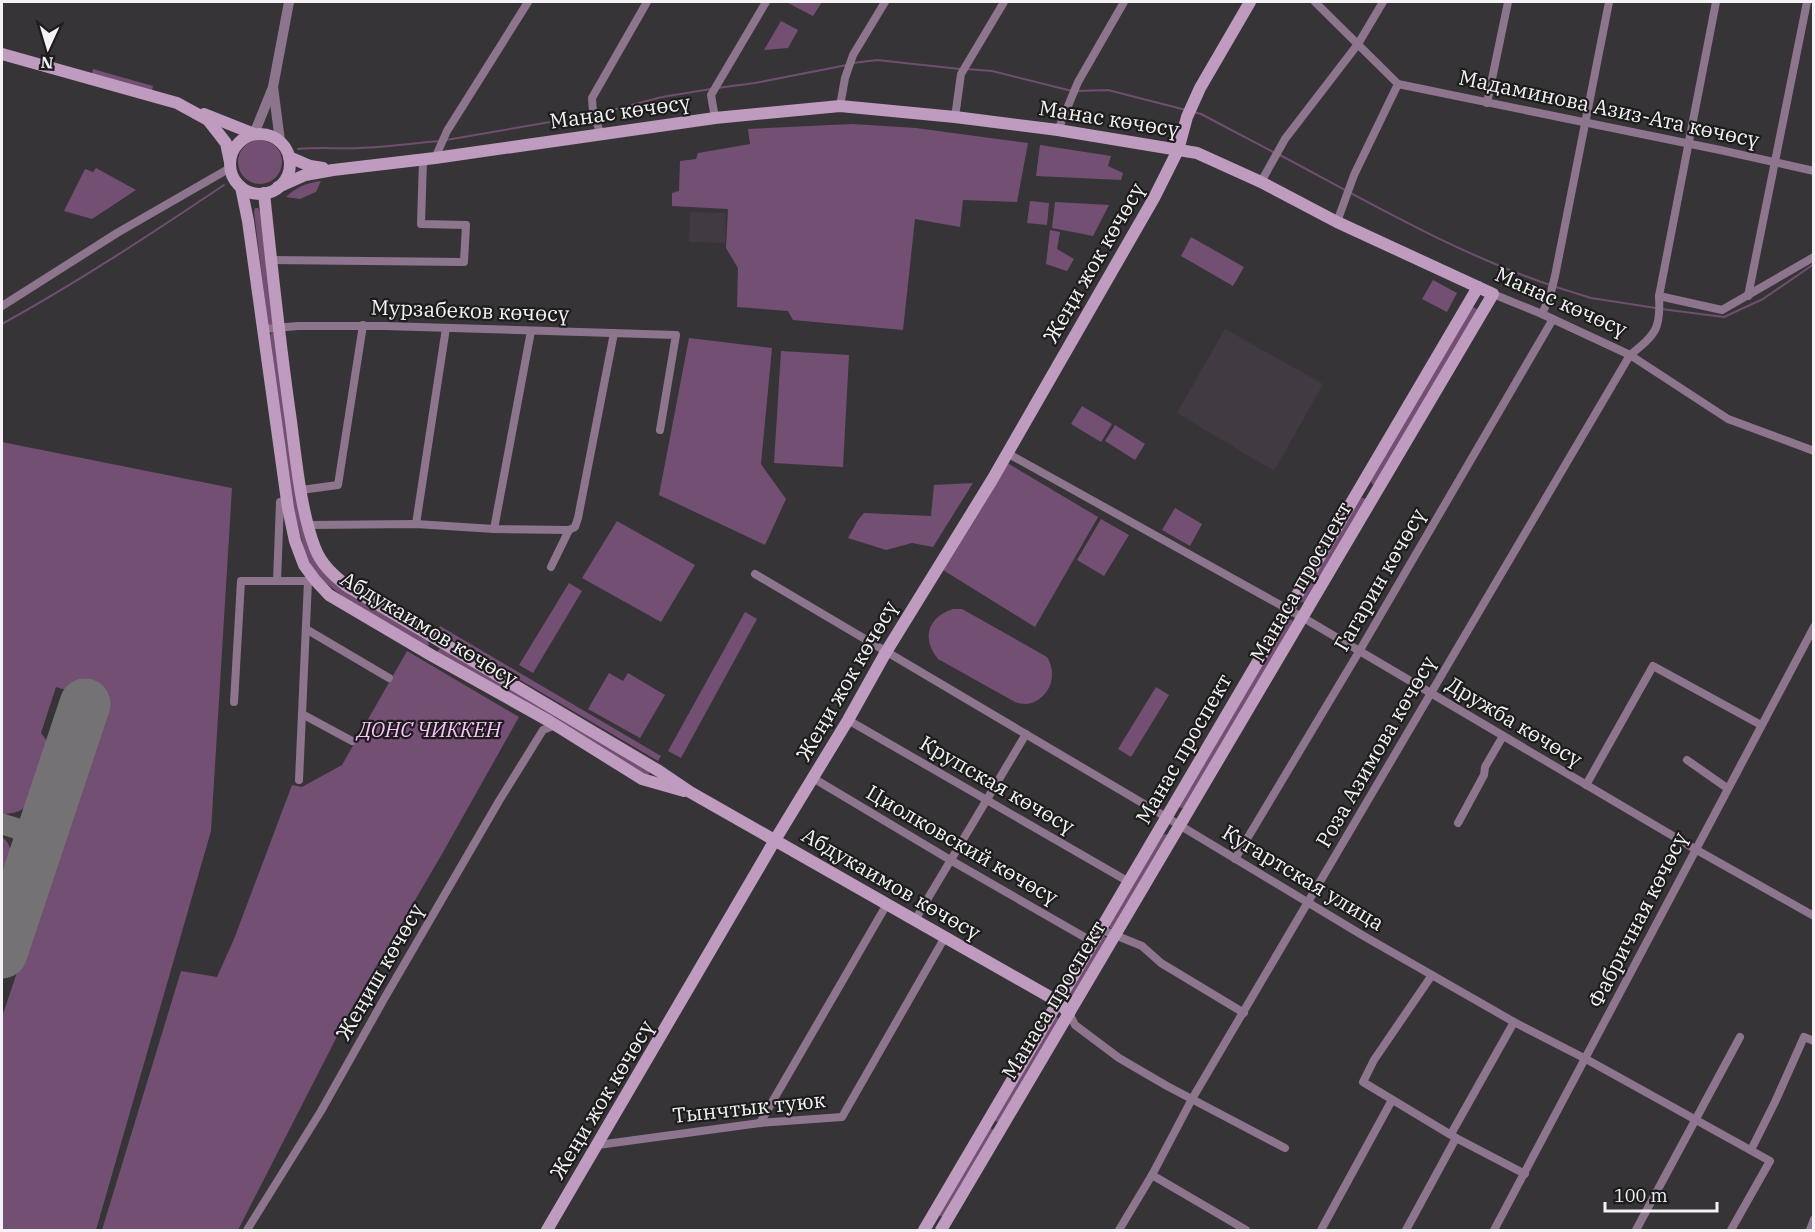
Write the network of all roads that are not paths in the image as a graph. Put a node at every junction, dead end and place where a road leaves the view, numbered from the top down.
1 (290, 2) edge
2 (528, 2) edge
3 (647, 2) edge
4 (766, 2) edge
5 (885, 2) edge
6 (1004, 2) edge
7 (1124, 2) edge
8 (1250, 2) edge
9 (1315, 2) edge
10 (1383, 2) edge
11 (1508, 2) edge
12 (1609, 2) edge
13 (1716, 2) edge
14 (1807, 2) edge
15 (1358, 44) junction
16 (2, 54) edge
17 (1398, 84) junction
18 (273, 87) junction
19 (1487, 103) junction
20 (177, 104) junction
21 (840, 106) junction
22 (955, 117) junction
23 (715, 118) junction
24 (1585, 122) junction
25 (1058, 130) junction
26 (254, 134) junction
27 (602, 134) junction
28 (280, 141) junction
29 (1689, 143) junction
30 (1178, 150) junction
31 (432, 155) junction
32 (289, 157) junction
33 (1773, 161) junction
34 (230, 165) junction
35 (333, 170) junction
36 (1814, 171) edge
37 (1262, 183) junction
38 (241, 187) junction
39 (278, 188) junction
40 (264, 194) junction
41 (1337, 222) junction
42 (1814, 257) edge
43 (271, 260) junction
44 (1478, 287) junction
45 (1493, 294) junction
46 (1748, 296) junction
47 (1659, 298) junction
48 (2, 306) edge
49 (1542, 314) junction
50 (1553, 319) junction
51 (363, 325) junction
52 (278, 327) junction
53 (446, 328) junction
54 (263, 329) junction
55 (531, 331) junction
56 (614, 333) junction
57 (1630, 355) junction
58 (660, 430) dead end
59 (1814, 451) edge
60 (1007, 453) junction
61 (1360, 487) junction
62 (301, 490) junction
63 (1373, 495) junction
64 (280, 502) dead end
65 (416, 524) junction
66 (308, 525) junction
67 (494, 529) junction
68 (569, 530) junction
69 (551, 567) dead end
70 (755, 574) dead end
71 (309, 577) junction
72 (277, 581) junction
73 (1288, 609) junction
74 (1302, 617) junction
75 (1814, 627) edge
76 (306, 628) junction
77 (438, 641) junction
78 (1360, 650) junction
79 (886, 652) junction
80 (431, 655) junction
81 (389, 678) dead end
82 (1431, 693) junction
83 (234, 702) dead end
84 (302, 714) junction
85 (538, 715) junction
86 (848, 720) junction
87 (555, 725) junction
88 (1761, 725) junction
89 (543, 730) junction
90 (1026, 734) junction
91 (1503, 736) junction
92 (352, 741) dead end
93 (1686, 760) dead end
94 (813, 778) junction
95 (299, 780) dead end
96 (1586, 785) junction
97 (1727, 788) junction
98 (690, 792) junction
99 (987, 801) junction
100 (1166, 817) junction
101 (1458, 823) dead end
102 (1180, 825) junction
103 (776, 840) junction
104 (1695, 849) junction
105 (1235, 859) junction
106 (952, 861) junction
107 (1129, 882) junction
108 (1309, 903) junction
109 (887, 904) junction
110 (1814, 916) edge
111 (915, 920) junction
112 (1100, 929) junction
113 (1115, 935) junction
114 (945, 937) junction
115 (1093, 942) junction
116 (1432, 975) junction
117 (1057, 1001) junction
118 (1069, 1013) junction
119 (1244, 1013) junction
120 (1514, 1022) junction
121 (1740, 1037) dead end
122 (1814, 1041) edge
123 (1586, 1059) junction
124 (1192, 1099) junction
125 (1392, 1100) junction
126 (1696, 1120) junction
127 (987, 1121) junction
128 (760, 1123) junction
129 (1001, 1129) junction
130 (1454, 1136) junction
131 (598, 1145) junction
132 (1285, 1148) dead end
133 (1750, 1150) junction
134 (1525, 1174) junction
135 (1152, 1175) junction
136 (933, 1214) junction
137 (1814, 1219) edge
138 (943, 1226) edge
139 (247, 1230) edge
140 (547, 1230) edge
141 (924, 1230) edge
142 (1119, 1230) edge
143 (1246, 1230) edge
144 (1322, 1230) edge
145 (1406, 1230) edge
146 (1494, 1230) edge
147 (1636, 1230) edge
148 (1731, 1230) edge
149 (1810, 1230) edge

1 - 18 street
2 - 31 street
3 - 27 street
4 - 23 street
5 - 21 street
6 - 22 street
7 - 25 street
8 - 30 main road, Жеңи жок көчөсү
9 - 15 street
10 - 15 street
11 - 19 street
12 - 24 street
13 - 29 street
14 - 33 street
15 - 17 street
15 - 37 street
16 - 20 main road
17 - 19 street, Мадаминова Азиз-Ата көчөсү
17 - 41 street
18 - 26 street
18 - 28 street
19 - 24 street, Мадаминова Азиз-Ата көчөсү
20 - 26 main road
20 - 34 main road
21 - 22 main road, Манас көчөсү
21 - 23 main road, Манас көчөсү
22 - 25 main road, Манас көчөсү
23 - 27 main road, Манас көчөсү
24 - 29 street, Мадаминова Азиз-Ата көчөсү
24 - 49 street
25 - 30 main road, Манас көчөсү
26 - 28 main road
26 - 34 main road
27 - 31 main road, Манас көчөсү
28 - 32 main road
29 - 33 street, Мадаминова Азиз-Ата көчөсү
29 - 47 street
30 - 37 main road, Манас көчөсү
30 - 60 main road, Жеңи жок көчөсү
31 - 35 main road, Манас көчөсү
31 - 43 street
32 - 35 main road
32 - 39 main road
33 - 36 street, Мадаминова Азиз-Ата көчөсү
33 - 46 street
34 - 38 main road
34 - 48 street
35 - 39 main road
37 - 41 main road, Манас көчөсү
38 - 40 main road
38 - 54 main road, Абдукаимов көчөсү
39 - 40 main road
40 - 43 main road, Абдукаимов көчөсү
41 - 44 main road, Манас көчөсү
42 - 46 street
43 - 52 main road, Абдукаимов көчөсү
44 - 45 main road, Манас көчөсү
44 - 61 main road, Манас проспект
45 - 49 street, Манас көчөсү
45 - 63 main road, Манаса проспект
46 - 47 street
47 - 57 street, Роза Азимова көчөсү
49 - 50 street, Манас көчөсү
50 - 57 street, Манас көчөсү
50 - 78 street, Гагарин көчөсү
51 - 52 street, Мурзабеков көчөсү
51 - 53 street, Мурзабеков көчөсү
51 - 62 street
52 - 54 street, Мурзабеков көчөсү
52 - 62 main road, Абдукаимов көчөсү
53 - 55 street, Мурзабеков көчөсү
53 - 65 street
54 - 71 main road, Абдукаимов көчөсү
55 - 56 street, Мурзабеков көчөсү
55 - 67 street
56 - 58 street, Мурзабеков көчөсү
56 - 68 street
57 - 59 street, Манас көчөсү
57 - 82 street, Роза Азимова көчөсү
60 - 73 street, Дружба көчөсү
60 - 79 main road, Жеңи жок көчөсү
61 - 63 street
61 - 73 main road, Манас проспект
62 - 66 main road, Абдукаимов көчөсү
63 - 74 main road, Манаса проспект
64 - 72 street
65 - 66 street
65 - 67 street
66 - 77 main road, Абдукаимов көчөсү
67 - 68 street
68 - 69 street
70 - 79 street, Кугартская улица
71 - 72 street
71 - 76 street
71 - 80 main road, Абдукаимов көчөсү
72 - 83 street
73 - 74 street, Дружба көчөсү
73 - 100 main road, Манас проспект
74 - 78 street, Дружба көчөсү
74 - 102 main road, Манаса проспект
75 - 88 street, Фабричная көчөсү
76 - 81 street
76 - 84 street
77 - 80 main road
77 - 98 main road, Абдукаимов көчөсү
78 - 82 street, Дружба көчөсү
78 - 105 street, Гагарин көчөсү
79 - 86 main road, Жеңи жок көчөсү
79 - 90 street, Кугартская улица
80 - 85 main road, Абдукаимов көчөсү
82 - 91 street, Дружба көчөсү
82 - 108 street, Роза Азимова көчөсү
84 - 92 street
84 - 95 street
85 - 87 main road, Абдукаимов көчөсү
85 - 89 street
86 - 94 main road, Жеңи жок көчөсү
86 - 99 street, Крупская көчөсү
87 - 89 street
87 - 98 main road, Абдукаимов көчөсү
88 - 96 street
88 - 97 street, Фабричная көчөсү
89 - 139 street, Жеңиш көчөсү
90 - 99 street
90 - 100 street, Кугартская улица
91 - 96 street, Дружба көчөсү
91 - 101 street
93 - 97 street
94 - 103 main road, Жеңи жок көчөсү
94 - 106 street, Циолковский көчөсү
96 - 104 street, Дружба көчөсү
97 - 104 street, Фабричная көчөсү
98 - 103 main road, Абдукаимов көчөсү
99 - 106 street
99 - 107 street, Крупская көчөсү
100 - 102 street, Кугартская улица
100 - 107 main road, Манас проспект
102 - 105 street, Кугартская улица
102 - 113 main road, Манаса проспект
103 - 109 main road, Абдукаимов көчөсү
103 - 131 main road, Жеңи жок көчөсү
104 - 110 street, Дружба көчөсү
104 - 123 street, Фабричная көчөсү
105 - 108 street, Кугартская улица
106 - 111 street
106 - 115 street, Циолковский көчөсү
107 - 112 main road, Манас проспект
108 - 116 street, Кугартская улица
108 - 119 street, Роза Азимова көчөсү
109 - 111 main road, Абдукаимов көчөсү
109 - 128 street
111 - 114 main road, Абдукаимов көчөсү
112 - 113 street
112 - 115 main road, Манас проспект
113 - 118 main road, Манаса проспект
113 - 119 street
114 - 117 main road, Абдукаимов көчөсү
114 - 128 street, Тынчтык туюк
115 - 117 main road, Манас проспект
116 - 120 street, Кугартская улица
116 - 125 street
117 - 118 main road, Абдукаимов көчөсү
117 - 127 main road, Манас проспект
118 - 124 street
118 - 129 main road, Манаса проспект
119 - 124 street, Роза Азимова көчөсү
120 - 123 street, Кугартская улица
120 - 130 street
121 - 126 street
122 - 133 street
123 - 126 street, Кугартская улица
123 - 134 street, Фабричная көчөсү
124 - 132 street
124 - 135 street, Роза Азимова көчөсү
125 - 130 street
125 - 144 street
126 - 133 street, Кугартская улица
126 - 147 street
127 - 129 main road
127 - 136 main road, Манас проспект
128 - 131 street, Тынчтык туюк
129 - 138 main road, Манаса проспект
130 - 134 street
130 - 145 street
131 - 140 main road, Жеңи жок көчөсү
133 - 148 street, Кугартская улица
134 - 146 street, Фабричная көчөсү
135 - 142 street, Роза Азимова көчөсү
135 - 143 street
136 - 138 main road
136 - 141 main road, Манас проспект
137 - 149 street

